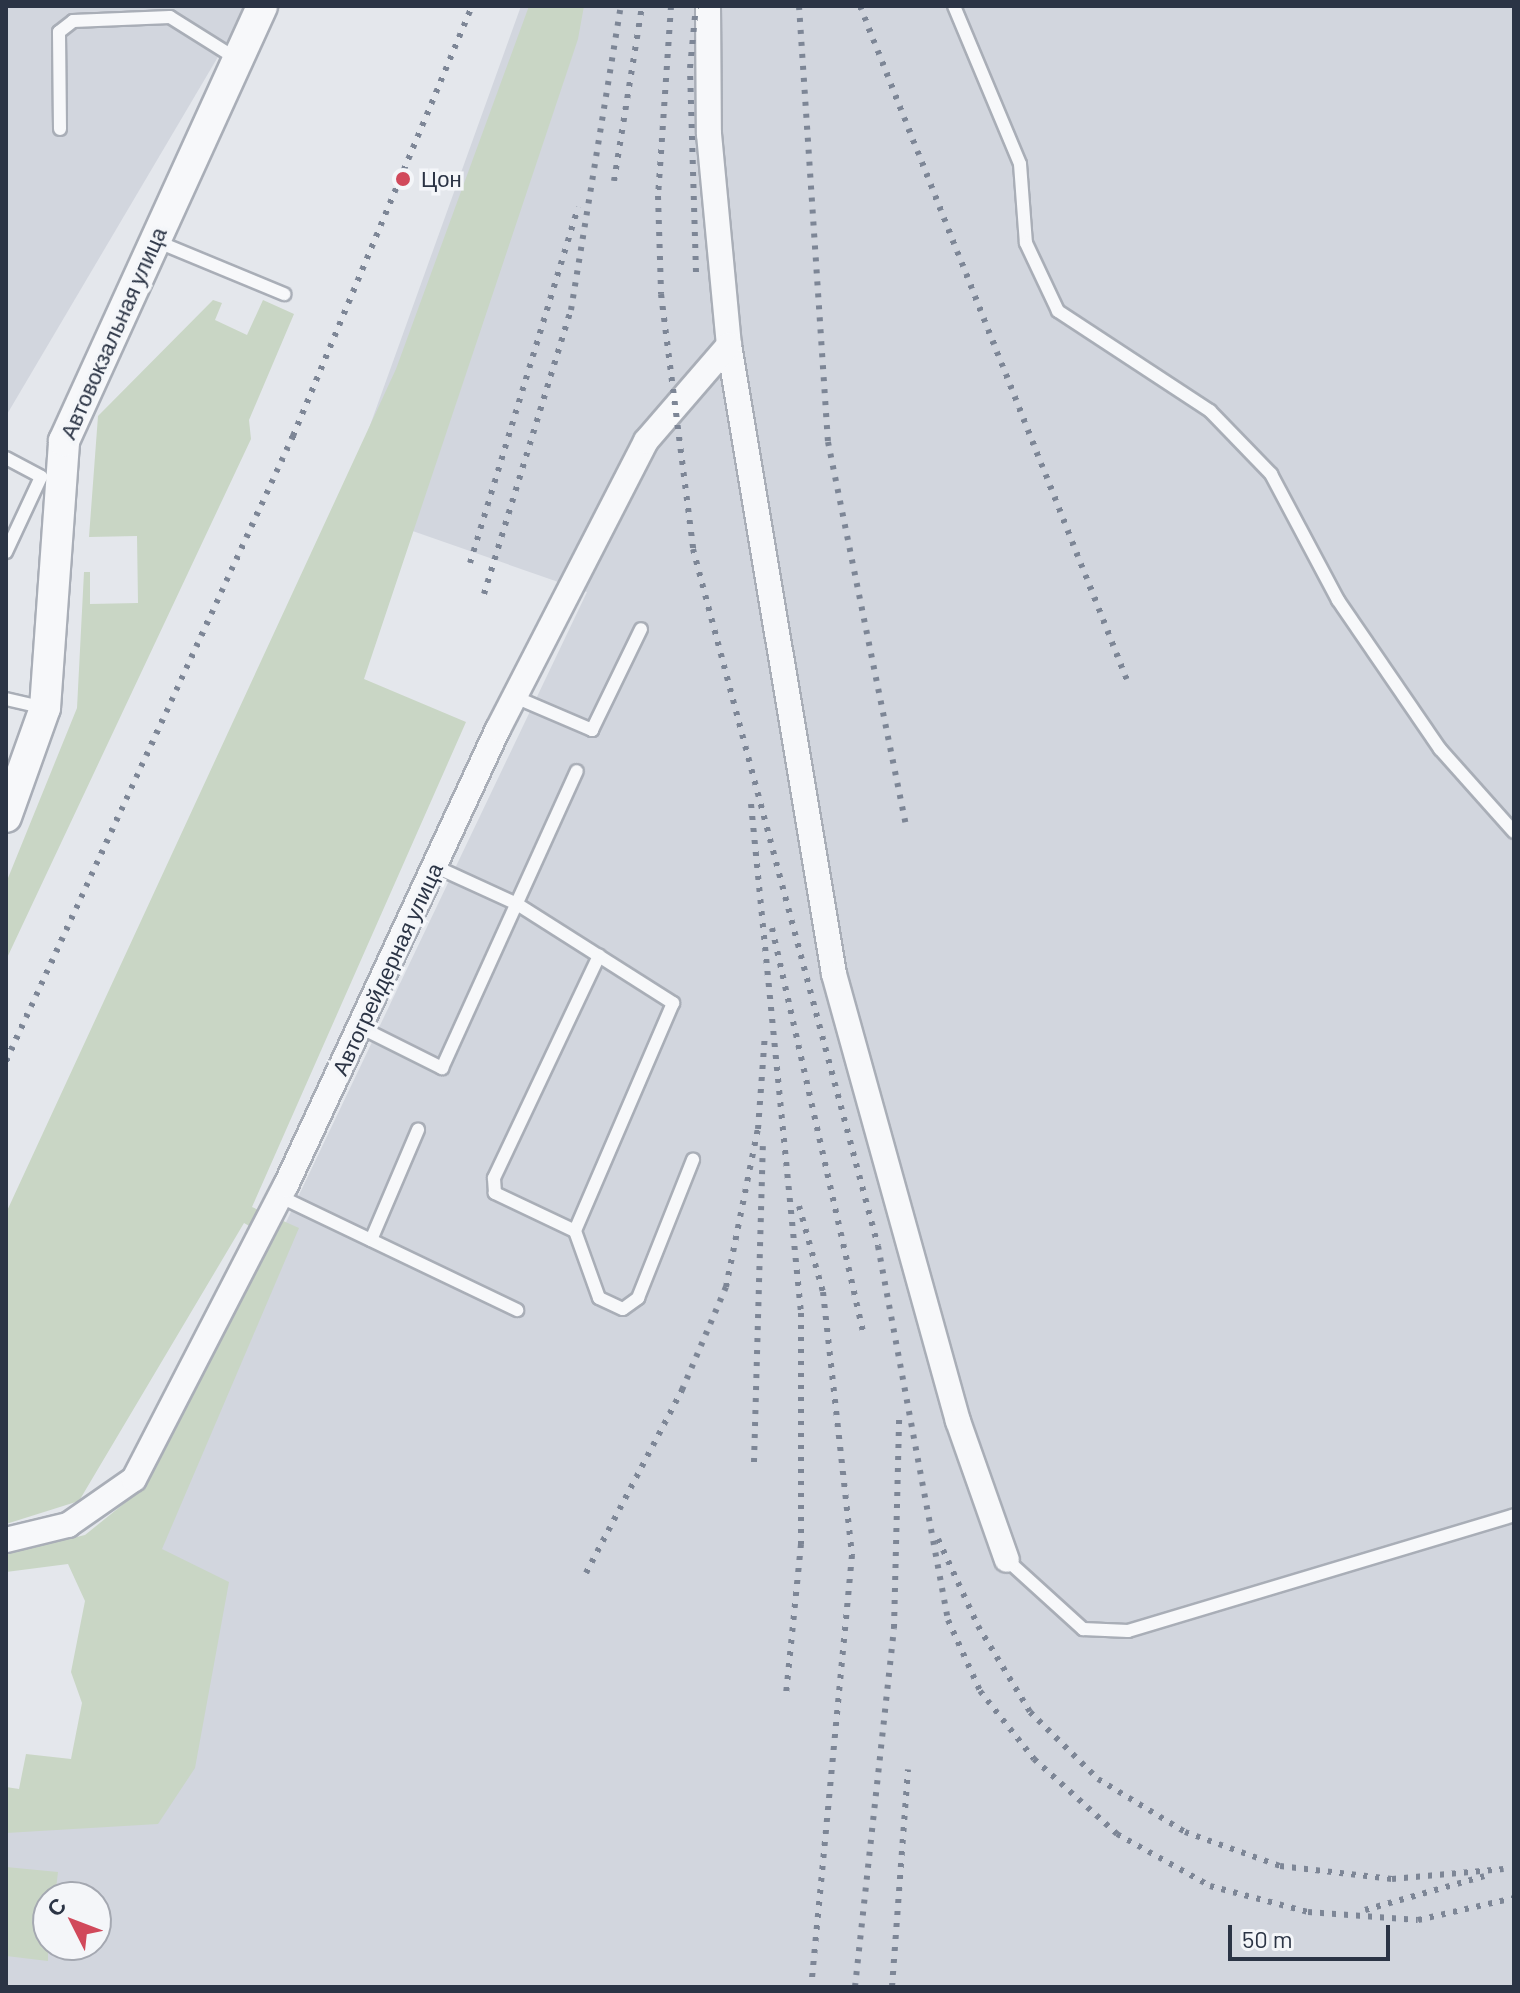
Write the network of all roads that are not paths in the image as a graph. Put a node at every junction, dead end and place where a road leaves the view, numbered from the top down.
1 (262, 6) edge
2 (708, 6) edge
3 (954, 6) edge
4 (170, 12) edge
5 (237, 59) junction
6 (60, 129) dead end
7 (153, 239) junction
8 (284, 294) dead end
9 (729, 345) junction
10 (6, 458) edge
11 (50, 478) junction
12 (6, 552) edge
13 (641, 629) dead end
14 (515, 697) junction
15 (6, 699) edge
16 (45, 708) junction
17 (577, 771) dead end
18 (6, 817) edge
19 (1514, 832) edge
20 (434, 866) junction
21 (517, 904) junction
22 (599, 956) junction
23 (360, 1027) junction
24 (418, 1130) dead end
25 (693, 1160) dead end
26 (281, 1197) junction
27 (575, 1231) junction
28 (371, 1240) junction
29 (517, 1310) dead end
30 (1514, 1515) edge
31 (6, 1540) edge
32 (1007, 1560) joint

1 - 5 street, Автовокзальная улица
2 - 9 street
3 - 19 lane
4 - 5 lane
4 - 6 lane
5 - 7 street, Автовокзальная улица
7 - 8 lane
7 - 11 street, Автовокзальная улица
9 - 14 street, Автогрейдерная улица
9 - 32 street
10 - 11 lane
11 - 12 lane
11 - 16 street, Автовокзальная улица
13 - 14 lane
14 - 20 street, Автогрейдерная улица
15 - 16 lane
16 - 18 street, Автовокзальная улица
17 - 21 lane
20 - 21 lane
20 - 23 street, Автогрейдерная улица
21 - 22 lane
21 - 23 lane
22 - 27 lane
22 - 27 lane
23 - 26 street, Автогрейдерная улица
24 - 28 lane
25 - 27 lane
26 - 28 lane
26 - 31 street, Автогрейдерная улица
28 - 29 lane
30 - 32 lane

